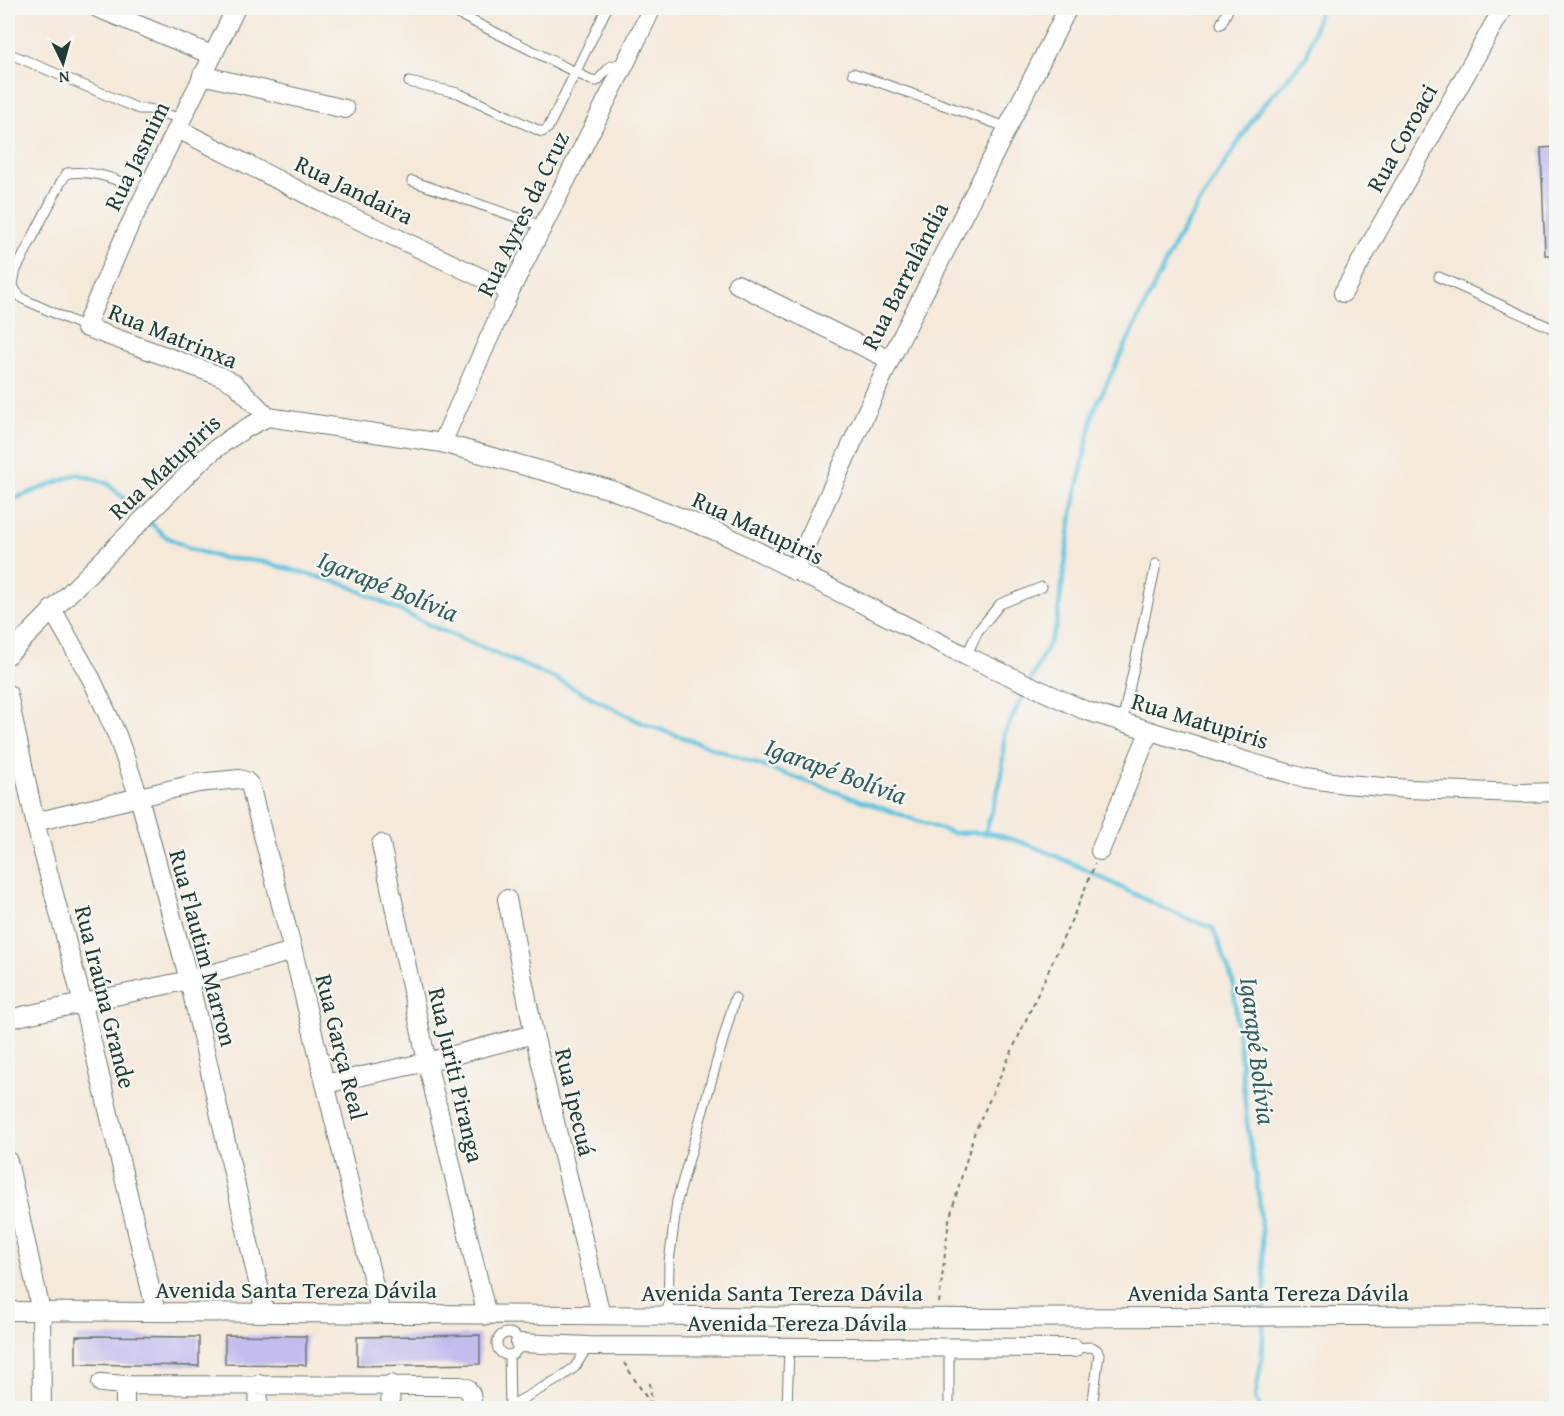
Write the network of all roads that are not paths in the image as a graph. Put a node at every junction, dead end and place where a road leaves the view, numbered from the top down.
1 (97, 8) edge
2 (236, 8) edge
3 (607, 8) edge
4 (652, 8) edge
5 (1068, 8) edge
6 (1229, 8) edge
7 (1503, 8) edge
8 (450, 10) dead end
9 (1221, 24) dead end
10 (8, 52) edge
11 (212, 56) junction
12 (626, 62) junction
13 (575, 72) junction
14 (853, 74) dead end
15 (202, 75) junction
16 (409, 82) dead end
17 (345, 109) dead end
18 (180, 124) junction
19 (1006, 127) junction
20 (412, 181) dead end
21 (121, 182) dead end
22 (542, 226) junction
23 (8, 256) edge
24 (16, 270) junction
25 (1439, 277) dead end
26 (737, 284) dead end
27 (510, 291) junction
28 (1343, 293) dead end
29 (85, 327) junction
30 (1557, 330) edge
31 (890, 360) junction
32 (268, 417) junction
33 (442, 443) junction
34 (1156, 564) dead end
35 (794, 571) junction
36 (1042, 587) dead end
37 (52, 609) junction
38 (8, 655) edge
39 (966, 656) junction
40 (8, 694) edge
41 (1122, 723) junction
42 (1149, 732) junction
43 (1557, 792) edge
44 (139, 797) junction
45 (35, 822) junction
46 (381, 844) dead end
47 (1100, 851) road end
48 (507, 899) dead end
49 (293, 951) junction
50 (189, 980) junction
51 (735, 998) dead end
52 (83, 1004) junction
53 (8, 1019) edge
54 (534, 1034) junction
55 (427, 1062) junction
56 (326, 1084) junction
57 (8, 1161) edge
58 (8, 1311) edge
59 (41, 1311) junction
60 (156, 1312) junction
61 (266, 1313) junction
62 (381, 1314) junction
63 (601, 1315) junction
64 (1557, 1315) edge
65 (488, 1316) junction
66 (668, 1316) junction
67 (588, 1346) junction
68 (789, 1347) junction
69 (949, 1348) junction
70 (1074, 1348) joint
71 (514, 1349) joint
72 (101, 1383) dead end
73 (125, 1384) junction
74 (258, 1384) junction
75 (391, 1384) junction
76 (510, 1407) edge
77 (42, 1408) edge
78 (125, 1408) edge
79 (258, 1408) edge
80 (390, 1408) edge
81 (473, 1408) edge
82 (787, 1408) edge
83 (948, 1408) edge
84 (1092, 1408) edge

1 - 11 street
2 - 11 street, Rua Jasmim
3 - 13 lane
4 - 12 street, Rua Ayres da Cruz
5 - 19 street, Rua Barralândia
6 - 9 lane
7 - 28 street, Rua Coroaci
8 - 13 lane
10 - 18 lane
11 - 15 street, Rua Jasmim
12 - 13 lane
12 - 22 street, Rua Ayres da Cruz
13 - 16 lane
14 - 19 lane
15 - 17 street
15 - 18 street, Rua Jasmim
18 - 27 street, Rua Jandaira
18 - 29 street, Rua Jasmim
19 - 31 street, Rua Barralândia
20 - 22 lane
21 - 24 lane
22 - 27 street, Rua Ayres da Cruz
23 - 24 lane
24 - 29 lane
25 - 30 lane
26 - 31 street
27 - 33 street, Rua Ayres da Cruz
29 - 32 street, Rua Matrinxa
31 - 35 street, Rua Barralândia
32 - 33 street, Rua Matupiris
32 - 37 street, Rua Matupiris
33 - 35 street, Rua Matupiris
34 - 41 lane
35 - 39 street, Rua Matupiris
36 - 39 lane
37 - 38 street, Rua Matupiris
37 - 44 street, Rua Flautim Marron
39 - 41 street, Rua Matupiris
40 - 45 street, Rua Iraúna Grande
41 - 42 street, Rua Matupiris
42 - 43 street, Rua Matupiris
42 - 47 street
44 - 45 street
44 - 49 street, Rua Garça Real
44 - 50 street, Rua Flautim Marron
45 - 52 street, Rua Iraúna Grande
46 - 55 street, Rua Juriti Piranga
48 - 54 street, Rua Ipecuá
49 - 50 street
49 - 56 street, Rua Garça Real
50 - 52 street
50 - 61 street, Rua Flautim Marron
51 - 66 lane
52 - 53 street
52 - 60 street, Rua Iraúna Grande
54 - 55 street
54 - 63 street, Rua Ipecuá
55 - 56 street
55 - 65 street, Rua Juriti Piranga
56 - 62 street, Rua Garça Real
57 - 59 street
58 - 59 street, Avenida Santa Tereza Dávila
59 - 60 street, Avenida Santa Tereza Dávila
59 - 77 street
60 - 61 street, Avenida Santa Tereza Dávila
61 - 62 street, Avenida Santa Tereza Dávila
62 - 65 street, Avenida Santa Tereza Dávila
63 - 65 street, Avenida Santa Tereza Dávila
63 - 66 street, Avenida Santa Tereza Dávila
64 - 66 street, Avenida Santa Tereza Dávila
67 - 68 street, Avenida Tereza Dávila
67 - 71 street, Avenida Tereza Dávila
67 - 76 lane
68 - 69 street, Avenida Tereza Dávila
68 - 82 lane
69 - 70 street, Avenida Tereza Dávila
69 - 83 lane
70 - 84 lane
71 - 76 lane
72 - 73 street
73 - 74 street
73 - 78 street
74 - 75 street
74 - 79 street
75 - 80 street
75 - 81 street

